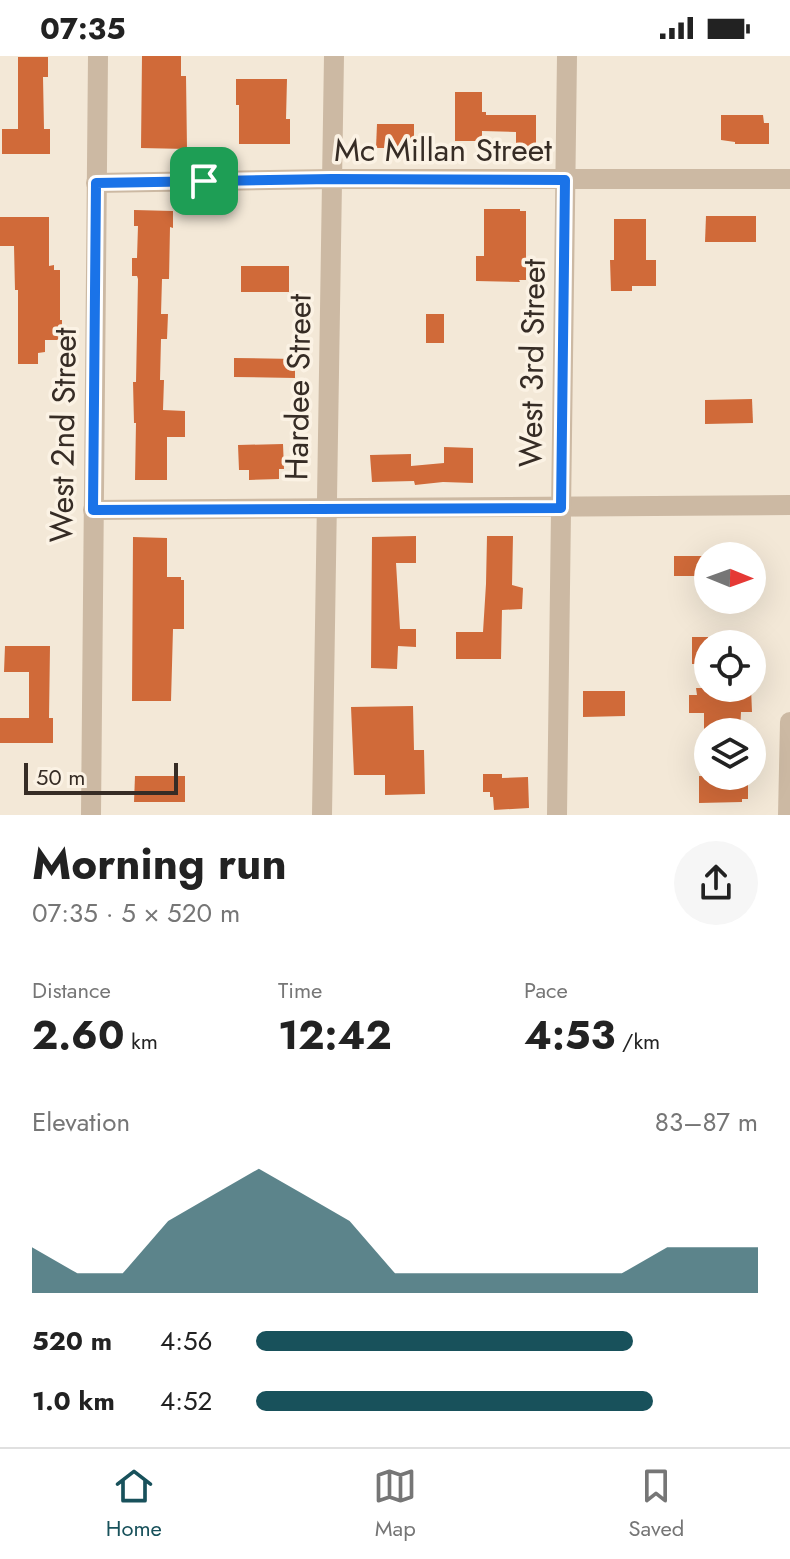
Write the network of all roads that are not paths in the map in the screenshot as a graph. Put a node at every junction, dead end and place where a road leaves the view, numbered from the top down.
1 (98, 56) edge
2 (334, 56) edge
3 (567, 56) edge
4 (332, 179) junction
5 (790, 179) edge
6 (565, 180) junction
7 (96, 183) junction
8 (790, 505) edge
9 (326, 508) junction
10 (561, 508) junction
11 (93, 510) junction
12 (790, 722) edge
13 (91, 815) edge
14 (322, 815) edge
15 (557, 815) edge
16 (788, 815) edge

1 - 7 street, West 2nd Street
2 - 4 street, Hardee Street
3 - 6 street, West 3rd Street
4 - 6 street, Mc Millan Street
4 - 7 street, Mc Millan Street
4 - 9 street, Hardee Street
5 - 6 street, Mc Millan Street
6 - 10 street, West 3rd Street
7 - 11 street, West 2nd Street
8 - 10 street
9 - 10 street
9 - 11 street
9 - 14 street, Hardee Street
10 - 15 street, West 3rd Street
11 - 13 street, West 2nd Street
12 - 16 street

